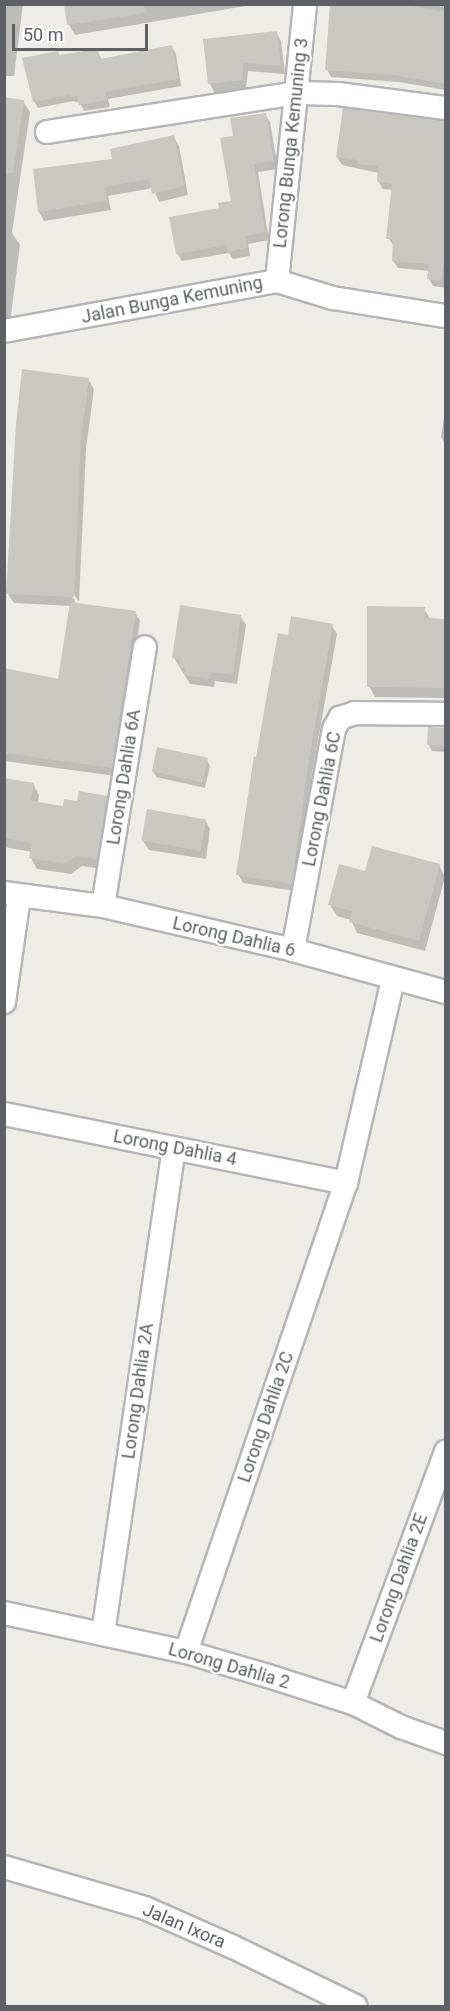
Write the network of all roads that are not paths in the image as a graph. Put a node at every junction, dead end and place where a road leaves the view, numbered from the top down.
1 (305, 4) edge
2 (296, 93) junction
3 (446, 108) edge
4 (47, 132) dead end
5 (276, 281) junction
6 (446, 316) edge
7 (4, 331) edge
8 (145, 647) dead end
9 (446, 714) edge
10 (12, 894) edge
11 (103, 906) junction
12 (293, 950) junction
13 (393, 979) junction
14 (446, 992) edge
15 (4, 1002) edge
16 (4, 1114) edge
17 (174, 1148) junction
18 (346, 1183) junction
19 (446, 1452) edge
20 (4, 1613) edge
21 (103, 1634) junction
22 (186, 1652) junction
23 (353, 1703) junction
24 (446, 1743) edge
25 (4, 1867) edge
26 (355, 2007) edge

1 - 2 street, Lorong Bunga Kemuning 3
2 - 3 street
2 - 4 street
2 - 5 street, Lorong Bunga Kemuning 3
5 - 6 street, Jalan Bunga Kemuning
5 - 7 street, Jalan Bunga Kemuning
8 - 11 street, Lorong Dahlia 6A
9 - 12 street, Lorong Dahlia 6C
10 - 11 street, Lorong Dahlia 6
10 - 15 street
11 - 12 street, Lorong Dahlia 6
12 - 13 street, Lorong Dahlia 6
13 - 14 street, Lorong Dahlia 6
13 - 18 street, Lorong Dahlia 2C
16 - 17 street, Lorong Dahlia 4
17 - 18 street, Lorong Dahlia 4
17 - 21 street, Lorong Dahlia 2A
18 - 22 street, Lorong Dahlia 2C
19 - 23 street, Lorong Dahlia 2E
20 - 21 street, Lorong Dahlia 2
21 - 22 street, Lorong Dahlia 2
22 - 23 street, Lorong Dahlia 2
23 - 24 street, Lorong Dahlia 2
25 - 26 street, Jalan Ixora

